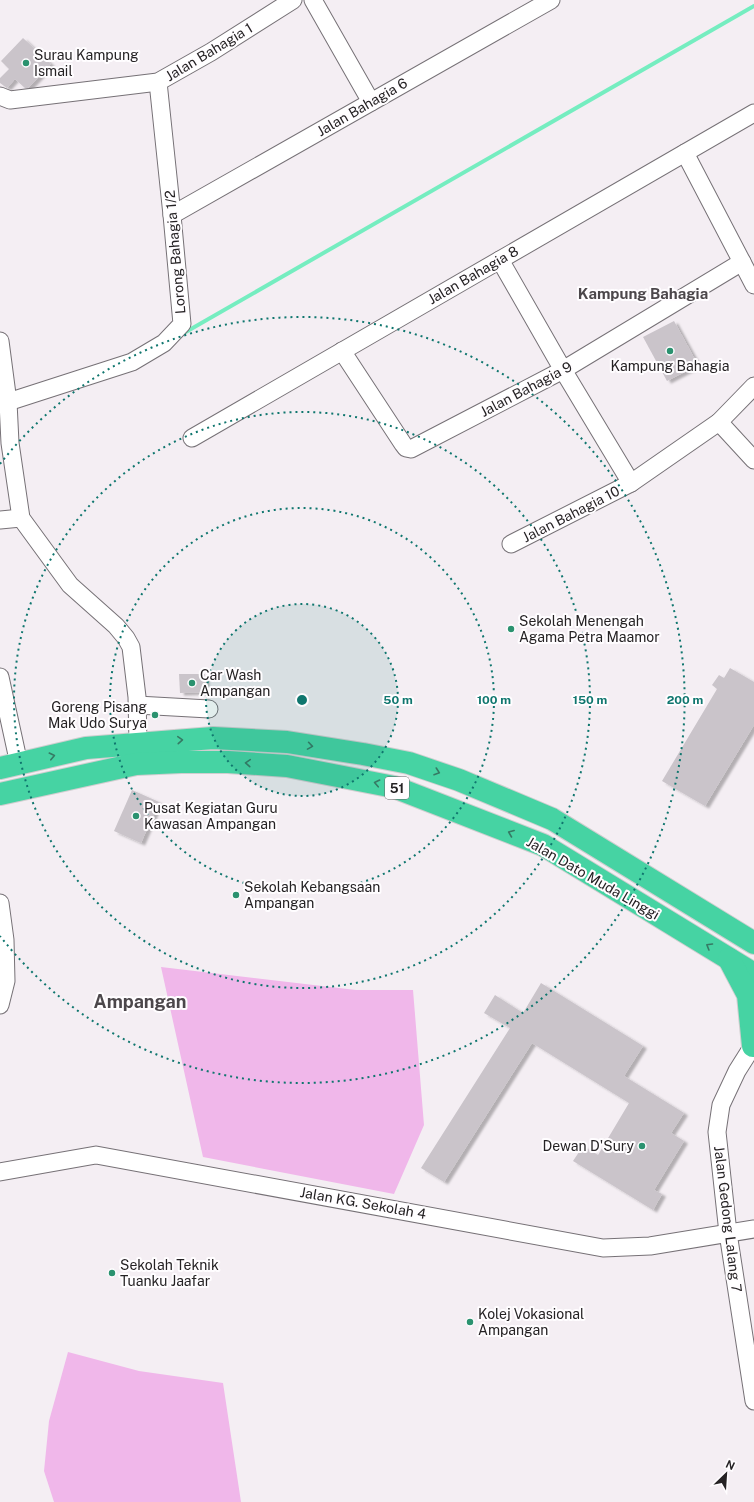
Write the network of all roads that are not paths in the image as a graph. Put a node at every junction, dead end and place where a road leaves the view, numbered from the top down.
1 (293, 0) edge
2 (313, 0) edge
3 (548, 1) edge
4 (158, 82) junction
5 (0, 96) edge
6 (371, 102) junction
7 (754, 113) edge
8 (685, 153) junction
9 (172, 215) junction
10 (500, 260) junction
11 (742, 262) junction
12 (754, 285) edge
13 (0, 341) edge
14 (342, 351) junction
15 (563, 370) junction
16 (754, 386) edge
17 (8, 402) junction
18 (719, 422) junction
19 (5, 437) edge
20 (192, 438) dead end
21 (754, 460) edge
22 (631, 483) junction
23 (21, 518) junction
24 (0, 520) edge
25 (511, 544) dead end
26 (0, 677) edge
27 (137, 705) junction
28 (209, 709) dead end
29 (138, 743) junction
30 (10, 766) edge
31 (1, 794) edge
32 (0, 903) edge
33 (744, 933) edge
34 (754, 943) edge
35 (729, 958) junction
36 (754, 974) edge
37 (0, 1005) edge
38 (754, 1045) edge
39 (0, 1172) edge
40 (754, 1230) edge
41 (728, 1234) junction
42 (754, 1399) edge

1 - 4 street, Jalan Bahagia 1
2 - 6 street
3 - 6 street, Jalan Bahagia 6
4 - 5 street, Jalan Bahagia 1
4 - 9 street, Lorong Bahagia 1/2
6 - 9 street, Jalan Bahagia 6
7 - 8 street, Jalan Bahagia 8
8 - 10 street, Jalan Bahagia 8
8 - 11 street
9 - 17 street, Lorong Bahagia 1/2
10 - 14 street, Jalan Bahagia 8
10 - 15 street, Jalan Bahagia 10
11 - 12 street
11 - 15 street, Jalan Bahagia 9
13 - 17 street
14 - 15 street, Jalan Bahagia 9
14 - 20 street, Jalan Bahagia 8
15 - 22 street, Jalan Bahagia 10
16 - 18 street, Jalan Bahagia 10
17 - 19 street
18 - 21 street
18 - 22 street, Jalan Bahagia 10
19 - 23 street
22 - 25 street, Jalan Bahagia 10
23 - 24 street
23 - 27 street
26 - 30 street
27 - 28 street
27 - 29 street
30 -> 29 highway, Jalan Dato Muda Linggi / 51
29 -> 33 highway, Jalan Dato Muda Linggi / 51
35 -> 31 highway, Jalan Dato Muda Linggi / 51
32 - 37 street
33 - 34 highway, Jalan Dato Muda Linggi / 51
35 - 36 highway, Jalan Dato Muda Linggi / 51
35 - 38 highway
38 - 41 street, Jalan Gedong Lalang 7
39 - 41 street, Jalan KG. Sekolah 4
40 - 41 street, Jalan KG. Sekolah 4
41 - 42 street, Jalan Gedong Lalang 7

